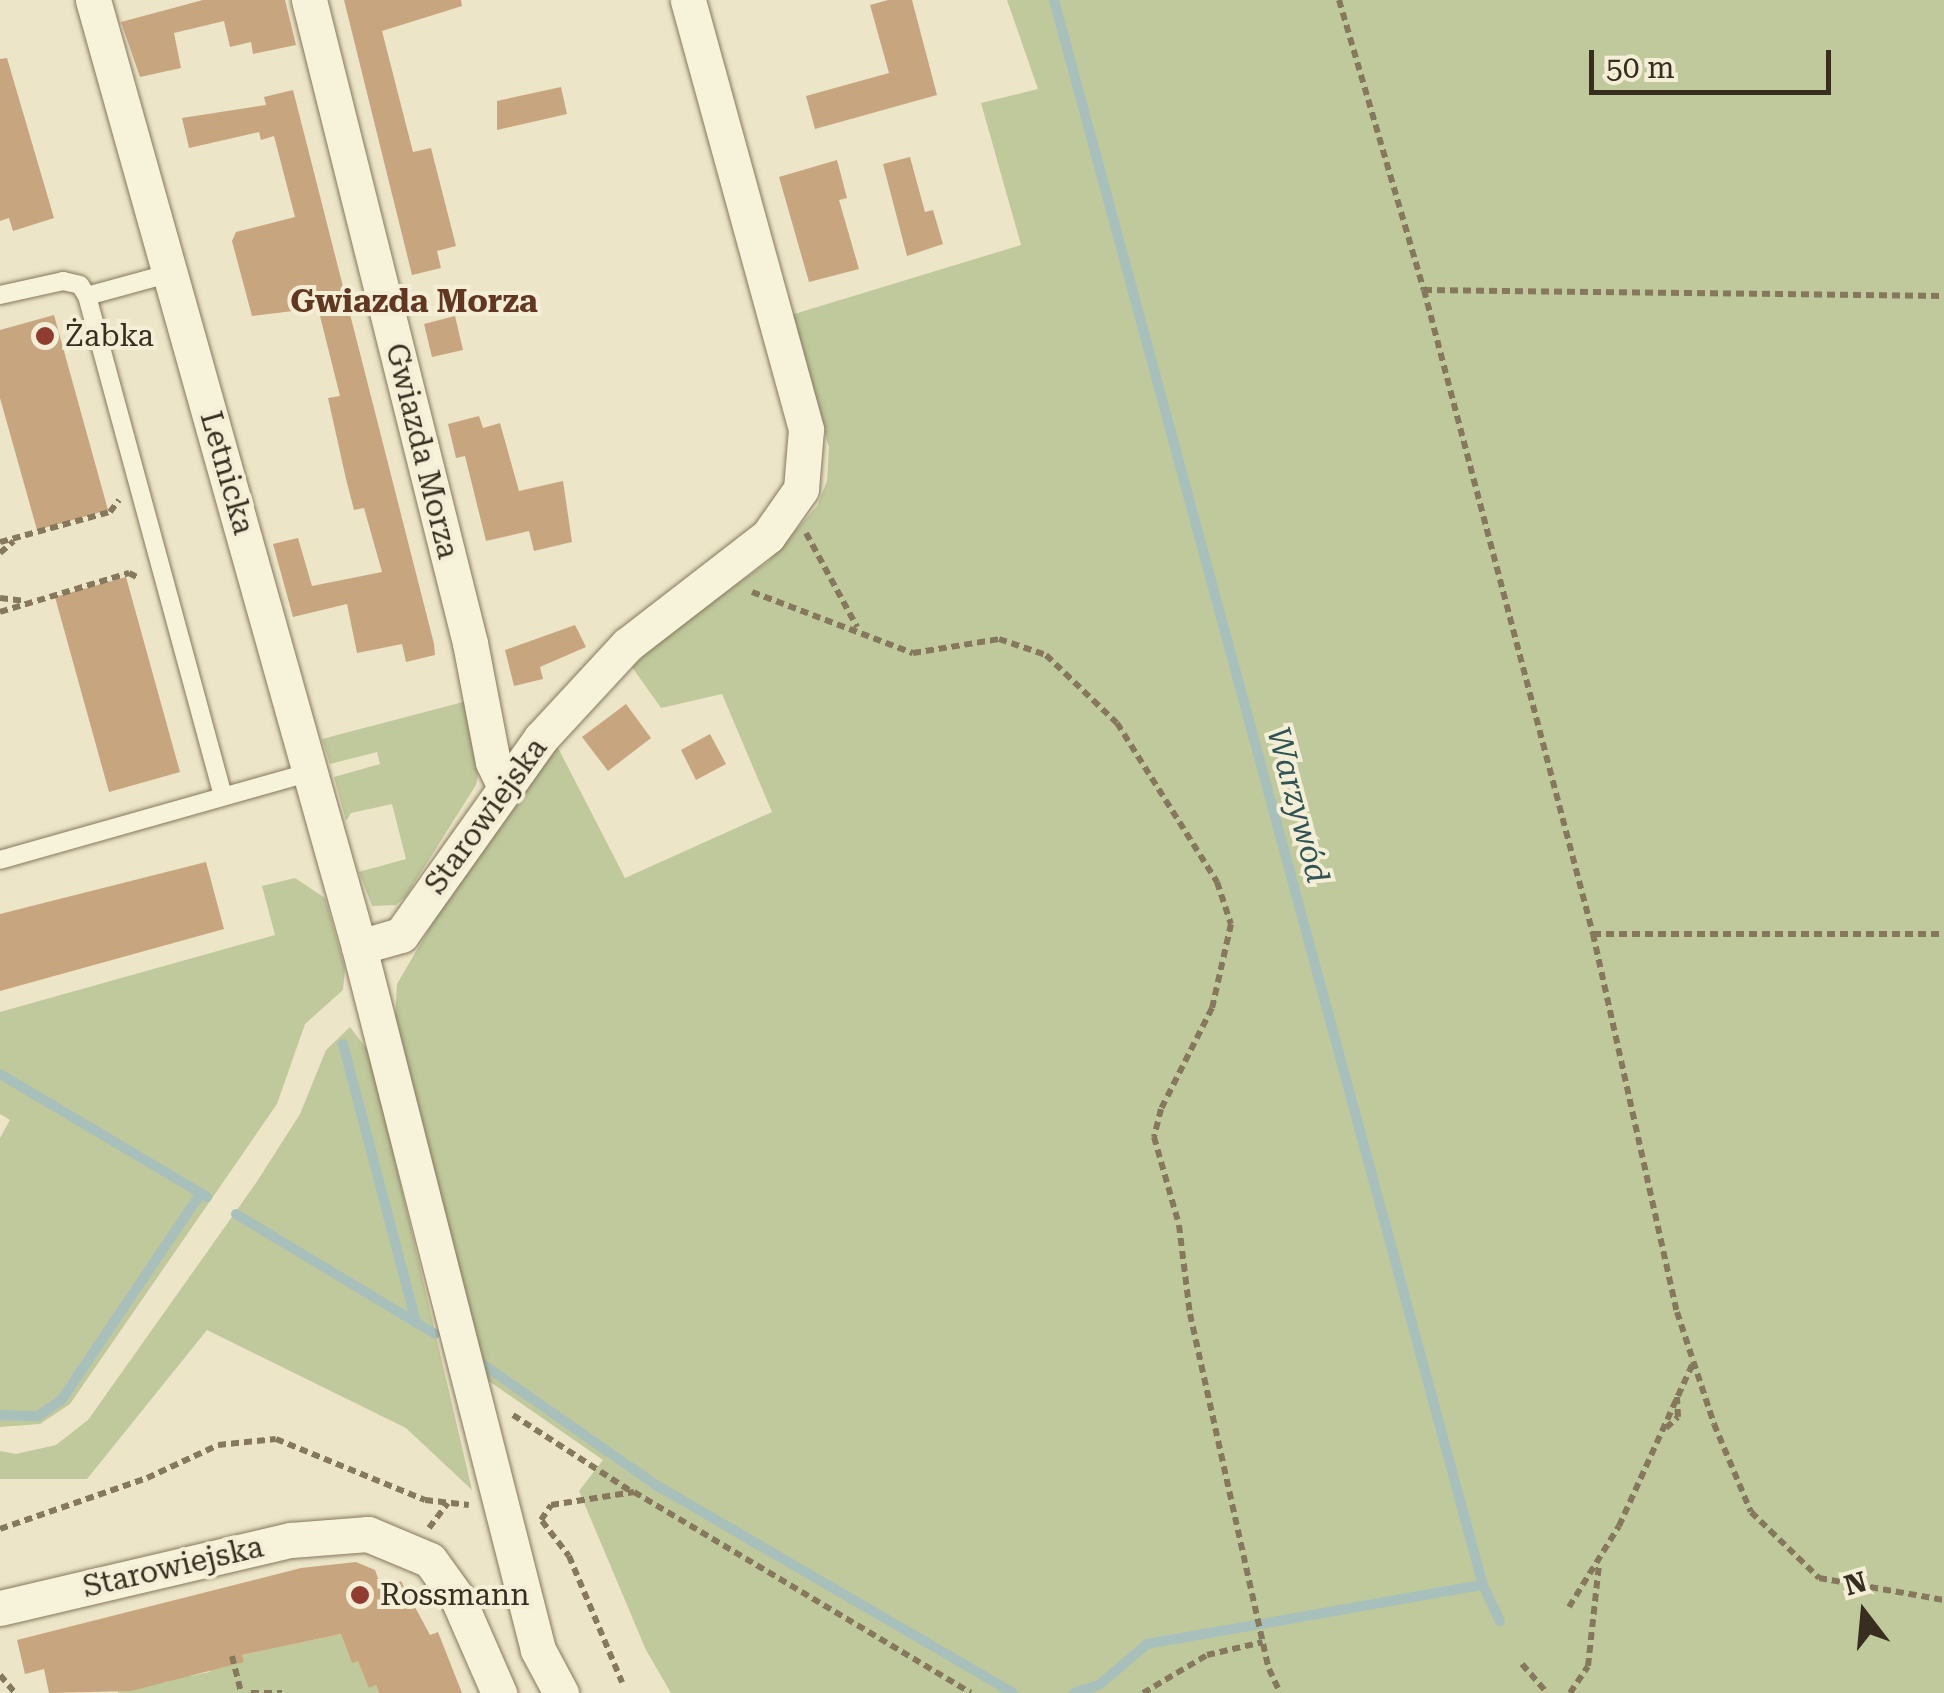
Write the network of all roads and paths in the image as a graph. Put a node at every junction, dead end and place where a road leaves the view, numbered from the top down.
1 (93, 0) edge
2 (309, 0) edge
3 (688, 0) edge
4 (1339, 0) edge
5 (171, 273) junction
6 (1424, 290) junction
7 (0, 294) edge
8 (86, 296) junction
9 (1944, 296) edge
10 (140, 491) junction
11 (794, 504) junction
12 (16, 538) junction
13 (0, 542) edge
14 (0, 553) edge
15 (164, 579) junction
16 (700, 586) junction
17 (0, 598) edge
18 (27, 602) junction
19 (0, 612) edge
20 (856, 627) junction
21 (310, 772) junction
22 (504, 785) junction
23 (224, 796) junction
24 (0, 860) edge
25 (1594, 934) junction
26 (1944, 934) edge
27 (358, 947) junction
28 (1693, 1362) junction
29 (468, 1386) junction
30 (634, 1492) junction
31 (499, 1500) junction
32 (542, 1520) junction
33 (0, 1529) edge
34 (1600, 1559) junction
35 (1944, 1600) edge
36 (0, 1608) edge
37 (1569, 1608) dead end
38 (1263, 1640) junction
39 (232, 1656) dead end
40 (1522, 1664) dead end
41 (0, 1675) edge
42 (622, 1682) dead end
43 (16, 1693) edge
44 (241, 1693) edge
45 (251, 1693) edge
46 (282, 1693) edge
47 (498, 1693) edge
48 (561, 1693) edge
49 (972, 1693) edge
50 (1143, 1693) edge
51 (1280, 1693) edge
52 (1548, 1693) edge
53 (1570, 1693) edge

1 - 5 street, Letnicka
2 - 22 street, Gwiazda Morza
3 - 11 street, Starowiejska
4 - 6 path
5 - 8 lane
5 - 21 street, Letnicka
6 - 9 path
6 - 25 path
7 - 8 lane
8 - 10 lane
10 - 12 path
10 - 15 lane
11 - 16 street, Starowiejska
11 - 20 path
12 - 13 path
12 - 14 path
15 - 18 path
15 - 23 lane
16 - 20 path
16 - 22 street, Starowiejska
17 - 18 path
18 - 19 path
20 - 38 path
21 - 23 lane
21 - 27 street, Letnicka
22 - 27 street, Starowiejska
23 - 24 lane
25 - 26 path
25 - 28 path
27 - 29 street
28 - 34 path
28 - 35 path
29 - 30 path
29 - 31 street
30 - 32 path
30 - 49 path
31 - 32 path
31 - 33 path
31 - 48 street
32 - 42 path
34 - 37 path
34 - 53 path
36 - 47 street, Starowiejska
38 - 50 path
38 - 51 path
39 - 44 path
40 - 52 path
41 - 43 path
45 - 46 path

